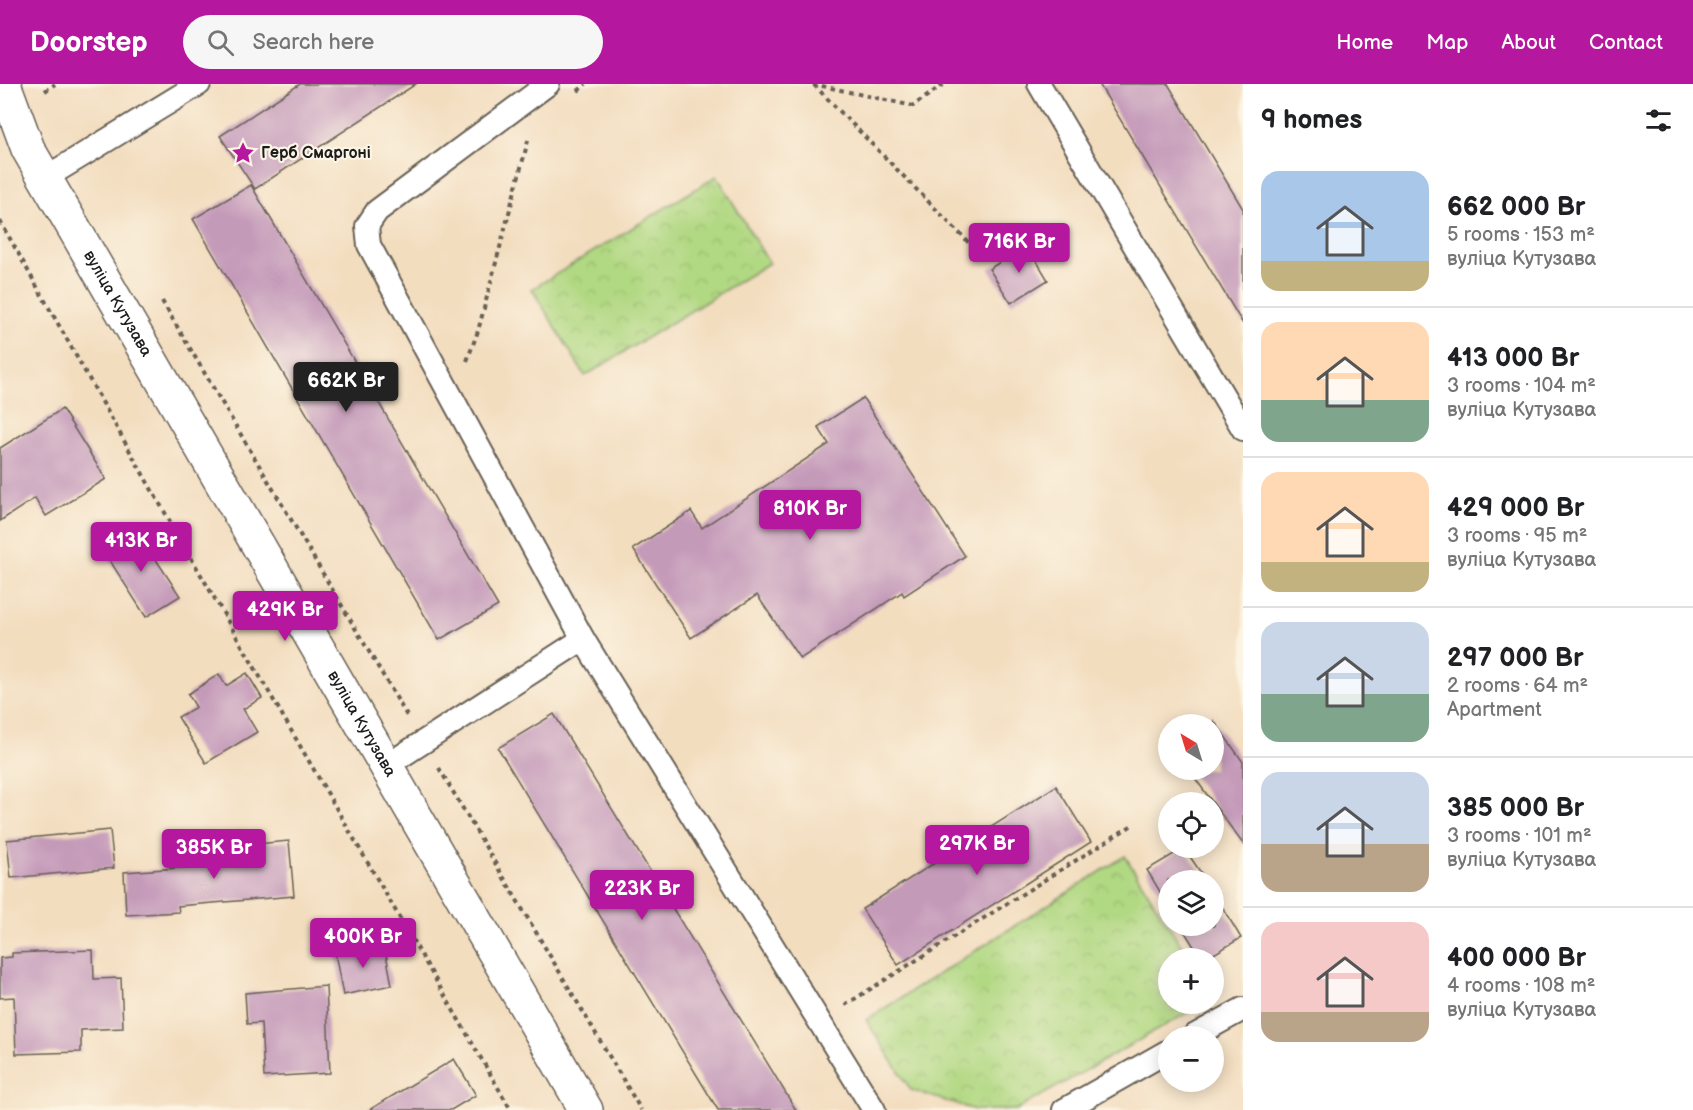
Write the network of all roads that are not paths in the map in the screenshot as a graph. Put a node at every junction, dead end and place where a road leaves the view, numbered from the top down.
1 (4, 84) edge
2 (200, 84) edge
3 (548, 84) edge
4 (1039, 84) edge
5 (0, 125) edge
6 (28, 148) junction
7 (45, 178) junction
8 (1243, 429) edge
9 (583, 639) junction
10 (386, 765) junction
11 (1239, 1018) edge
12 (1219, 1026) edge
13 (1158, 1057) edge
14 (586, 1110) edge
15 (874, 1110) edge
16 (1064, 1110) edge

1 - 6 main road, вуліца Кутузава
2 - 7 lane
3 - 9 lane
4 - 8 lane
5 - 6 main road, вуліца Кутузава
6 - 7 main road, вуліца Кутузава
7 - 10 main road, вуліца Кутузава
9 - 10 lane
9 - 15 lane
10 - 14 main road, вуліца Кутузава
11 - 12 lane
13 - 16 lane

